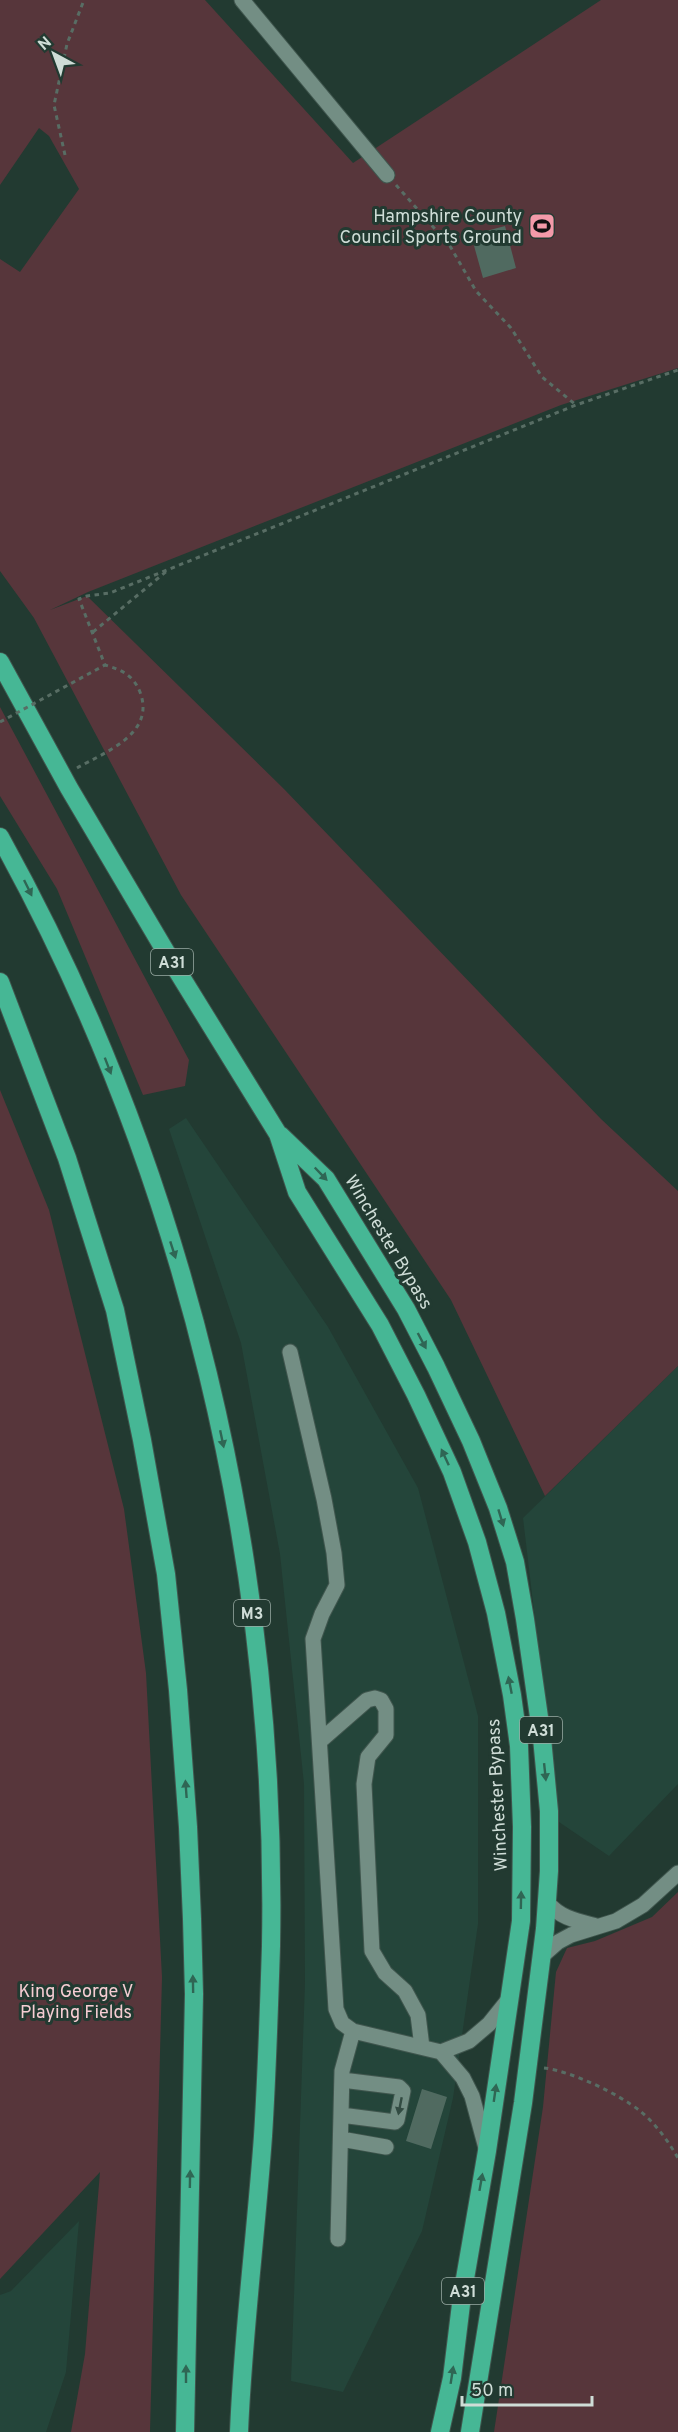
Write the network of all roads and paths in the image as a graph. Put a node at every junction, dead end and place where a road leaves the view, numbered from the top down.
1 (84, 0) edge
2 (242, 0) edge
3 (65, 155) dead end
4 (387, 175) joint
5 (678, 370) edge
6 (576, 405) junction
7 (171, 567) junction
8 (93, 632) junction
9 (0, 662) edge
10 (105, 665) junction
11 (0, 722) edge
12 (75, 769) dead end
13 (0, 837) edge
14 (0, 982) edge
15 (278, 1134) junction
16 (290, 1352) dead end
17 (320, 1741) junction
18 (678, 1873) edge
19 (547, 1902) junction
20 (599, 1927) junction
21 (541, 1957) junction
22 (509, 2000) junction
23 (353, 2031) junction
24 (422, 2047) junction
25 (441, 2052) junction
26 (528, 2067) junction
27 (342, 2080) junction
28 (341, 2115) junction
29 (341, 2139) junction
30 (386, 2147) dead end
31 (487, 2151) junction
32 (678, 2158) edge
33 (338, 2239) dead end
34 (185, 2432) edge
35 (239, 2432) edge
36 (440, 2432) edge
37 (470, 2432) edge

1 - 3 path
2 - 4 street
4 - 6 path
5 - 6 path
6 - 7 path
7 - 8 path
7 - 8 path
8 - 10 path
9 - 15 highway, A31
10 - 11 path, bridge
10 - 12 path
13 -> 35 highway, M3
34 -> 14 highway
15 -> 19 highway, Winchester Bypass / A31
22 -> 15 highway, Winchester Bypass / A31
16 - 17 street
17 - 23 street
17 - 24 street
18 - 20 street
19 - 20 street
19 - 21 highway, Winchester Bypass / A31
20 - 21 street
21 - 26 highway, Winchester Bypass / A31
22 - 25 street
31 -> 22 highway, Winchester Bypass / A31
23 - 24 street
23 - 27 street
24 - 25 street
25 - 31 street
26 - 32 path
26 - 37 highway, Winchester Bypass / A31
27 - 28 street
27 -> 28 street
28 - 29 street
29 - 30 street
29 - 33 street
36 -> 31 highway, Winchester Bypass / A31

